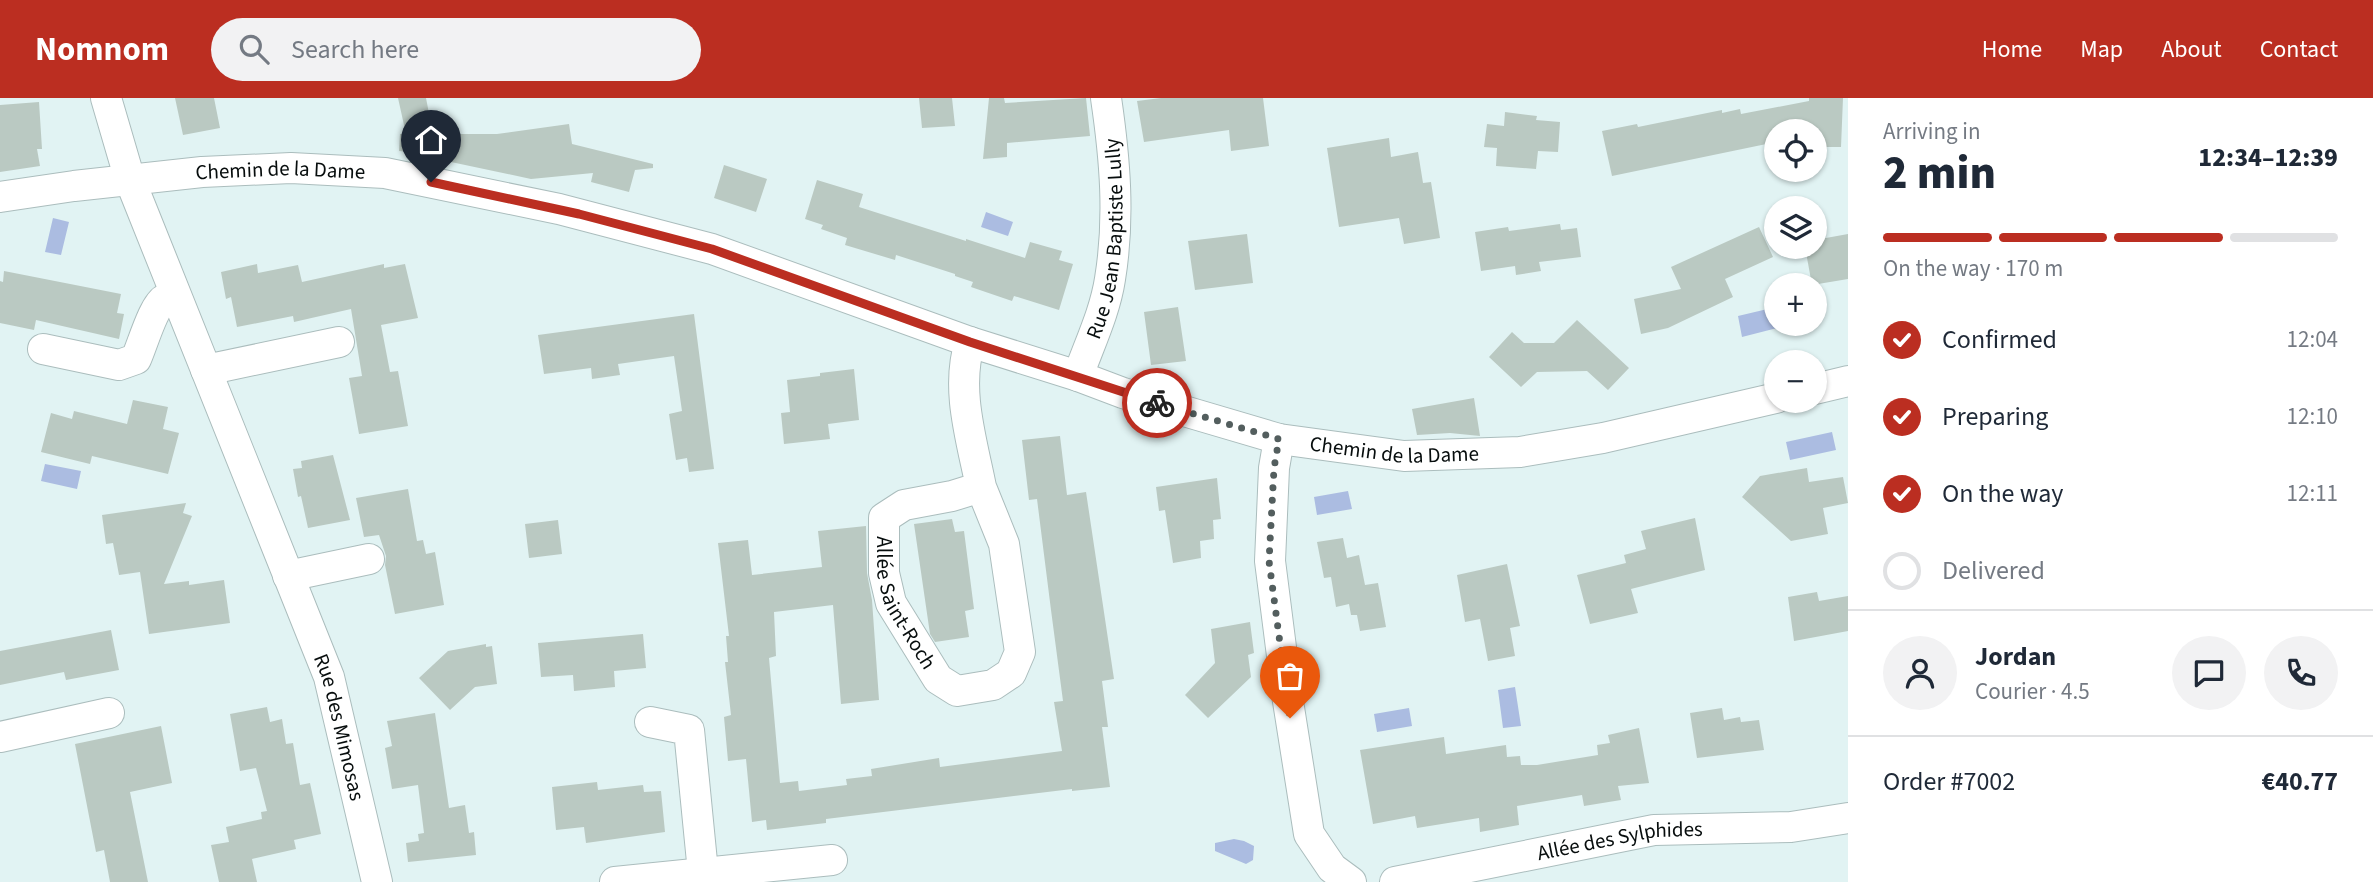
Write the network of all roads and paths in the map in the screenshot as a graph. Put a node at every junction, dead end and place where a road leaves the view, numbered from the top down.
1 (106, 98) edge
2 (1106, 98) edge
3 (130, 180) junction
4 (0, 197) edge
5 (176, 298) junction
6 (339, 342) dead end
7 (970, 342) junction
8 (43, 349) dead end
9 (206, 370) junction
10 (1078, 376) junction
11 (1848, 381) edge
12 (1827, 386) edge
13 (1764, 401) edge
14 (1279, 439) junction
15 (981, 487) junction
16 (369, 559) dead end
17 (288, 576) junction
18 (109, 713) dead end
19 (650, 722) dead end
20 (0, 737) edge
21 (1848, 818) edge
22 (832, 860) dead end
23 (703, 872) junction
24 (377, 882) edge
25 (615, 882) edge
26 (1351, 882) edge
27 (1395, 882) edge

1 - 3 street, Rue des Mimosas
2 - 10 street, Rue Jean Baptiste Lully
3 - 4 street, Chemin de la Dame
3 - 5 street, Rue des Mimosas
3 - 7 street, Chemin de la Dame
5 - 8 street
5 - 9 street, Rue des Mimosas
6 - 9 street
7 - 10 street, Chemin de la Dame
7 - 15 street, Allée Saint-Roch
9 - 17 street, Rue des Mimosas
10 - 14 street, Chemin de la Dame
11 - 12 street
13 - 14 street, Chemin de la Dame
14 - 26 street
15 - 15 street, Allée Saint-Roch
16 - 17 street
17 - 24 street, Rue des Mimosas
18 - 20 street
19 - 23 street
21 - 27 street, Allée des Sylphides
22 - 23 street
23 - 25 street

